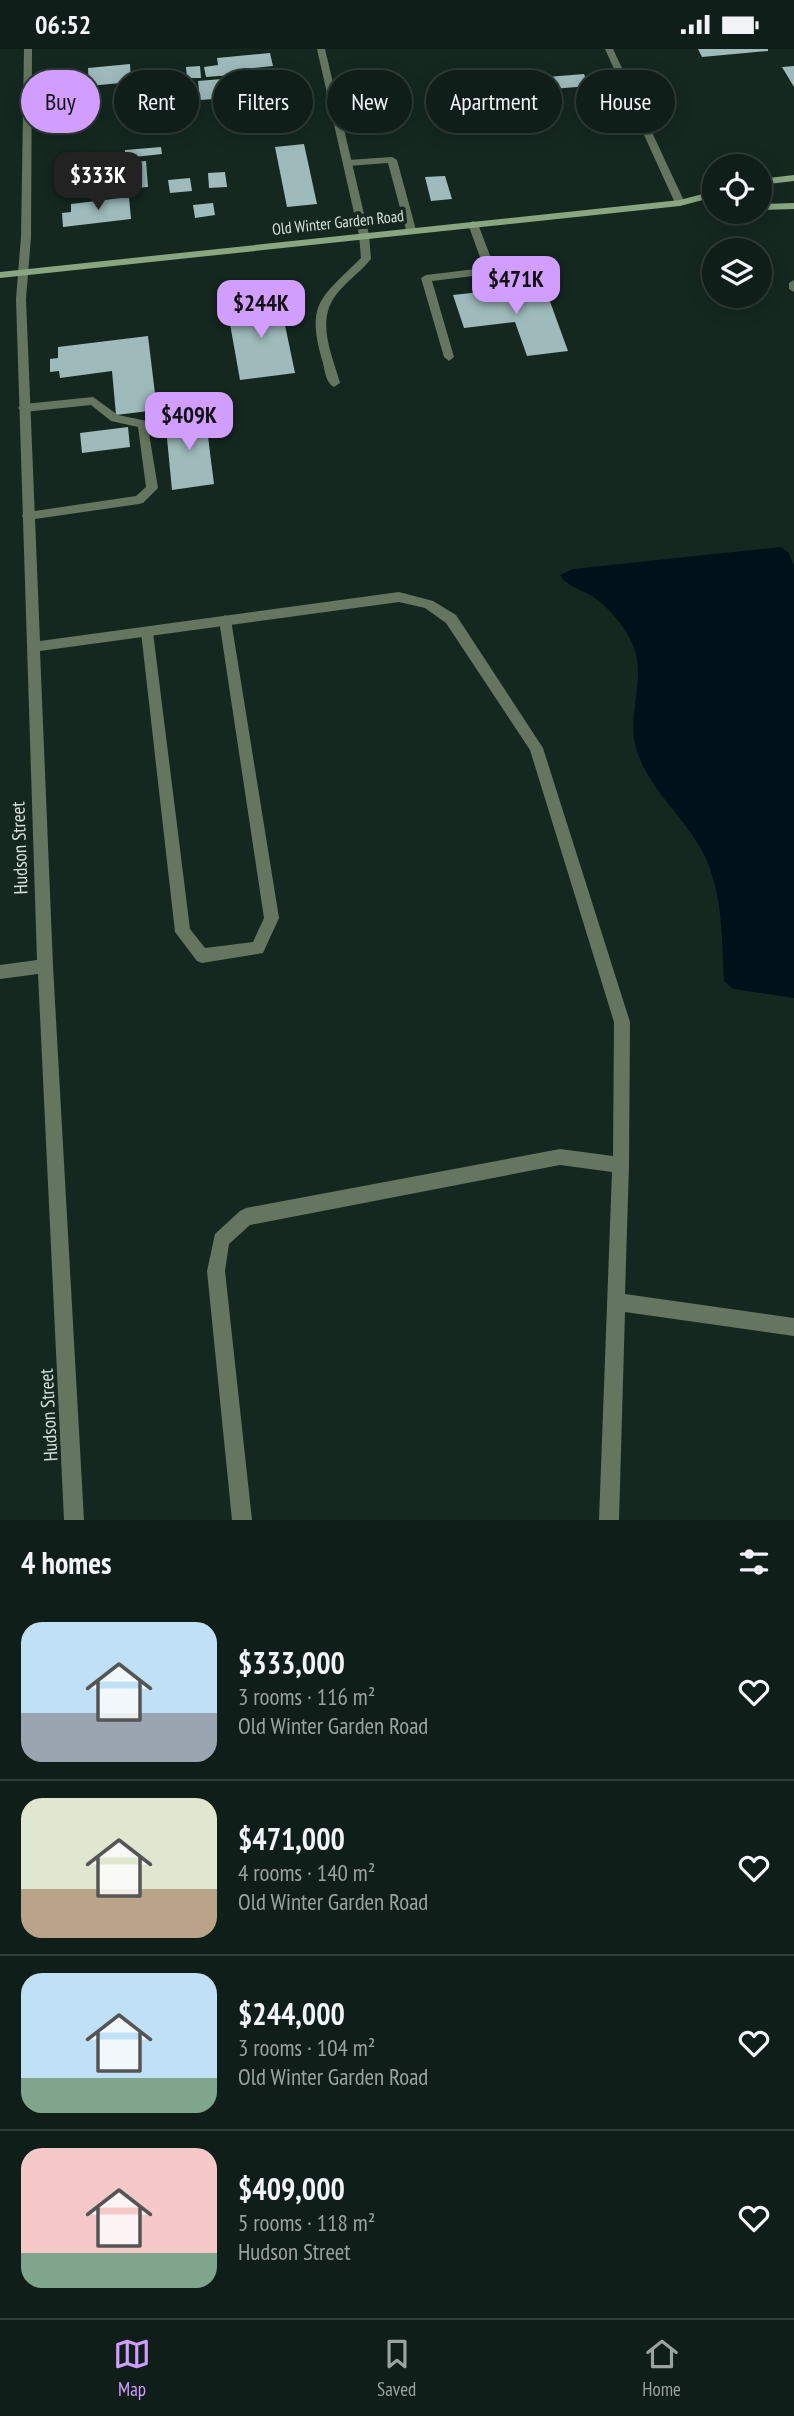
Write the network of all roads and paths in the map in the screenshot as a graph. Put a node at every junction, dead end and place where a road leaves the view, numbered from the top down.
1 (28, 49) edge
2 (321, 49) edge
3 (609, 49) edge
4 (348, 163) junction
5 (794, 178) edge
6 (772, 181) edge
7 (702, 197) edge
8 (680, 202) junction
9 (702, 203) edge
10 (794, 206) edge
11 (772, 207) edge
12 (473, 223) junction
13 (411, 230) junction
14 (364, 235) junction
15 (530, 266) dead end
16 (490, 271) junction
17 (23, 273) junction
18 (0, 275) edge
19 (794, 283) edge
20 (794, 289) edge
21 (449, 357) dead end
22 (334, 383) dead end
23 (24, 408) junction
24 (28, 516) junction
25 (225, 620) junction
26 (147, 632) junction
27 (34, 647) junction
28 (45, 966) junction
29 (0, 972) edge
30 (621, 1165) junction
31 (616, 1302) junction
32 (794, 1327) edge
33 (75, 1520) edge
34 (242, 1520) edge
35 (609, 1520) edge

1 - 17 street, Hudson Street
2 - 4 street
3 - 8 street
4 - 13 street
4 - 14 street
5 - 6 main road
7 - 8 main road, Old Winter Garden Road
8 - 9 main road, Old Winter Garden Road
8 - 12 main road, Old Winter Garden Road
10 - 11 main road
12 - 13 main road, Old Winter Garden Road
12 - 16 street
13 - 14 main road, Old Winter Garden Road
14 - 17 main road, Old Winter Garden Road
14 - 22 street
15 - 16 street
16 - 21 street
17 - 18 main road, Old Winter Garden Road
17 - 23 street, Hudson Street
19 - 20 street
23 - 24 street, Hudson Street
23 - 24 street
24 - 27 street, Hudson Street
25 - 26 street
25 - 26 street
25 - 30 street
26 - 27 street
27 - 28 street, Hudson Street
28 - 29 street
28 - 33 street, Hudson Street
30 - 31 street
30 - 34 street
31 - 32 street
31 - 35 street

